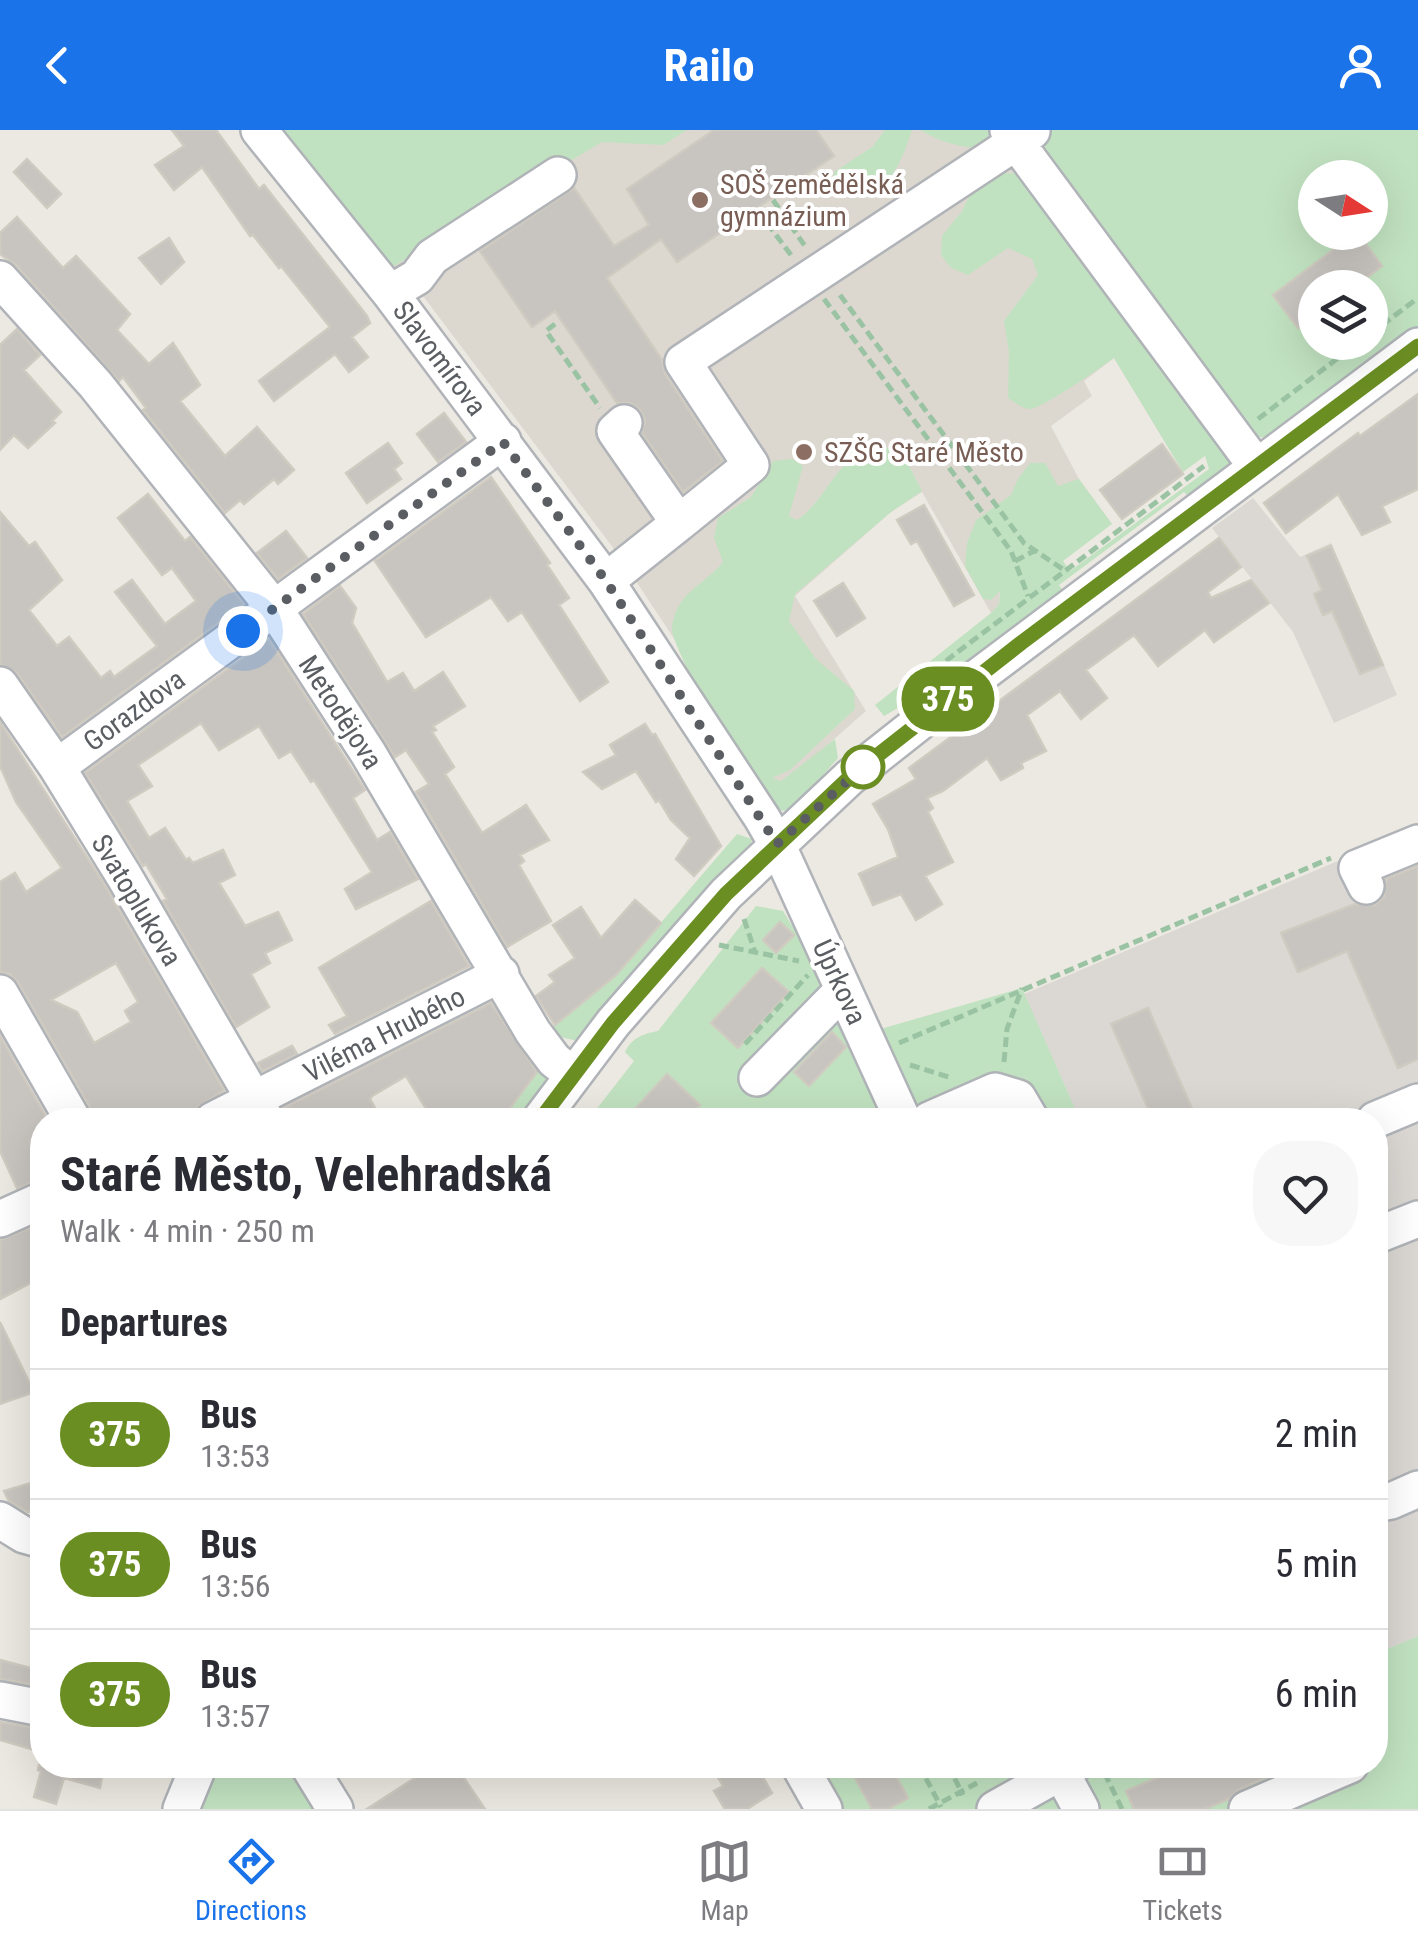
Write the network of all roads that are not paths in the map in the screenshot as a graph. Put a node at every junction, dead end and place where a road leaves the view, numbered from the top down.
1 (259, 130) edge
2 (1019, 134) edge
3 (558, 176) dead end
4 (390, 293) junction
5 (7, 301) edge
6 (1418, 346) edge
7 (620, 427) road end
8 (503, 442) junction
9 (1256, 466) junction
10 (679, 523) junction
11 (606, 581) junction
12 (274, 608) junction
13 (0, 685) edge
14 (57, 767) junction
15 (1418, 843) edge
16 (777, 844) junction
17 (1366, 886) dead end
18 (501, 974) junction
19 (843, 990) junction
20 (0, 993) edge
21 (748, 1064) road end
22 (573, 1074) junction
23 (1012, 1102) edge
24 (1418, 1102) edge
25 (66, 1108) edge
26 (259, 1108) edge
27 (264, 1108) edge
28 (549, 1108) edge
29 (898, 1108) edge
30 (985, 1108) edge
31 (1388, 1115) edge
32 (30, 1205) edge
33 (0, 1219) edge
34 (1418, 1219) edge
35 (1388, 1231) edge
36 (1418, 1490) edge
37 (1388, 1502) edge
38 (0, 1520) edge
39 (30, 1537) edge
40 (0, 1700) edge
41 (30, 1706) edge
42 (194, 1778) edge
43 (316, 1778) edge
44 (806, 1778) edge
45 (1032, 1778) edge
46 (1069, 1778) edge
47 (1320, 1778) edge
48 (979, 1796) edge
49 (181, 1809) edge
50 (335, 1809) edge
51 (824, 1809) edge
52 (1082, 1809) edge
53 (1247, 1809) edge

1 - 4 street, Slavomírova
2 - 9 street
2 - 10 street
3 - 4 street
4 - 8 street, Slavomírova
5 - 12 street, Metodějova
6 - 9 street
7 - 10 street
8 - 11 street, Slavomírova
8 - 12 street, Gorazdova
9 - 16 street
10 - 11 street
11 - 16 street, Slavomírova
12 - 14 street, Gorazdova
12 - 18 street, Metodějova
13 - 14 street, Svatoplukova
14 - 26 street, Svatoplukova
15 - 17 street
16 - 19 street, Úprkova
16 - 22 street
18 - 22 street, Metodějova
18 - 27 street, Viléma Hrubého
19 - 21 street
19 - 29 street, Úprkova
20 - 25 street
22 - 28 street
23 - 30 street
24 - 31 street
32 - 33 street
34 - 35 street
36 - 37 street
38 - 39 street
40 - 41 street
42 - 49 street
43 - 50 street
44 - 51 street
45 - 48 street
46 - 52 street
47 - 53 street

